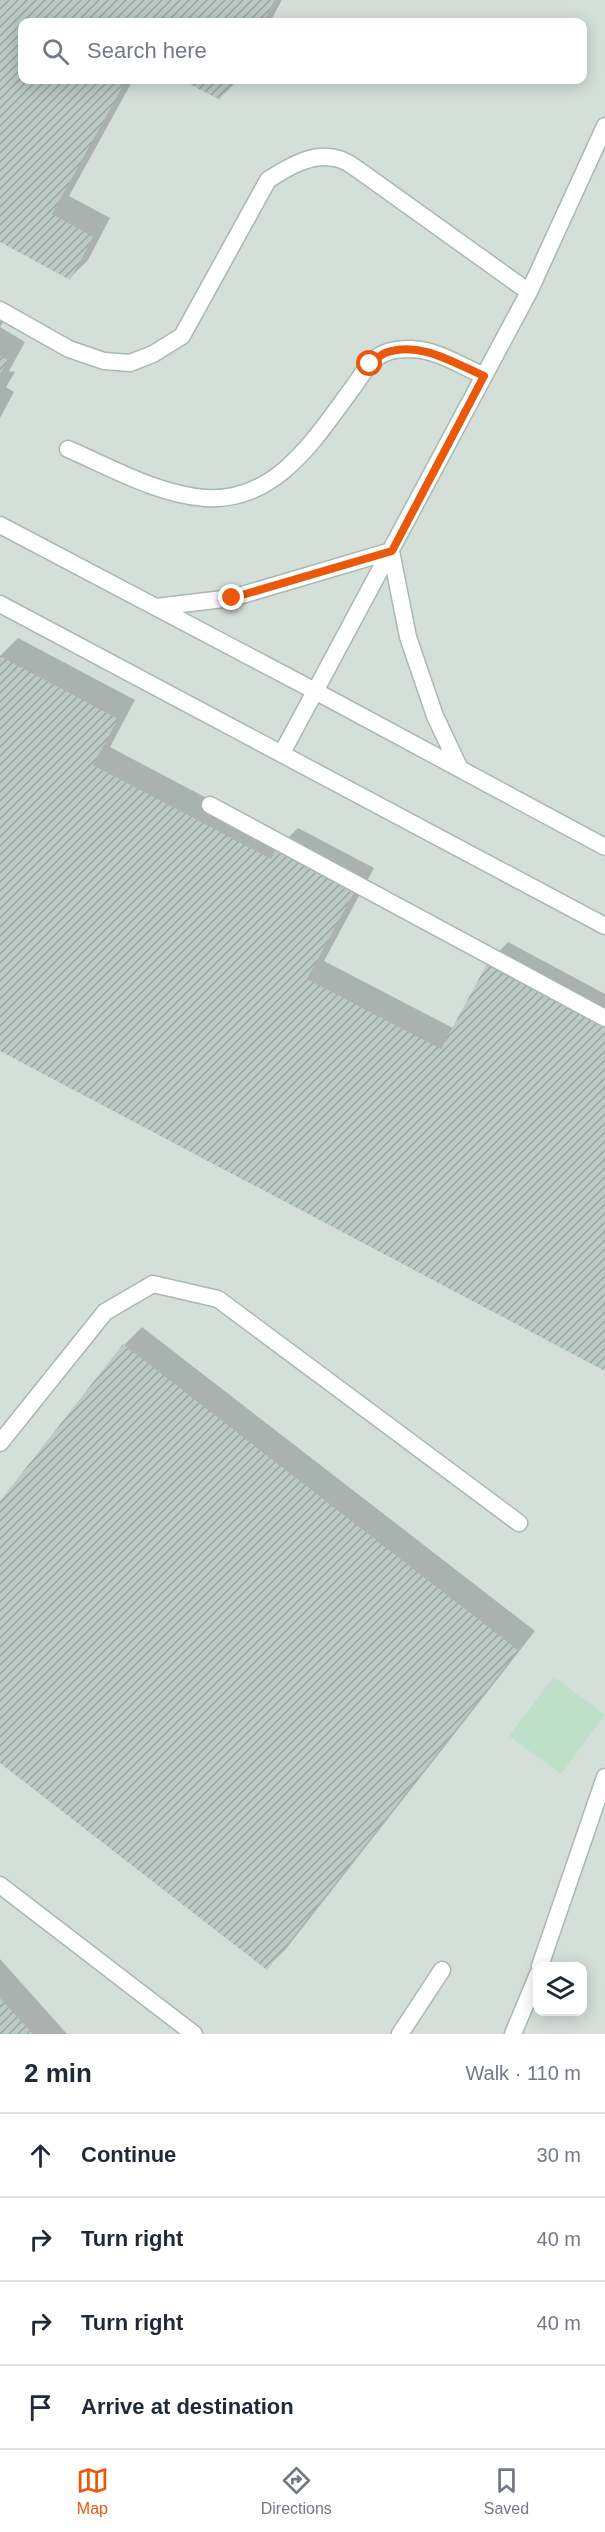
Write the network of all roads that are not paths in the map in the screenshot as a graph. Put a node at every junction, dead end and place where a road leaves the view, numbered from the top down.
1 (605, 126) edge
2 (529, 292) junction
3 (0, 310) edge
4 (484, 376) junction
5 (68, 449) dead end
6 (0, 525) edge
7 (392, 551) junction
8 (0, 604) edge
9 (156, 607) junction
10 (315, 691) junction
11 (282, 753) junction
12 (460, 769) junction
13 (210, 805) dead end
14 (605, 847) edge
15 (605, 926) edge
16 (605, 1018) edge
17 (0, 1443) edge
18 (519, 1523) dead end
19 (605, 1777) edge
20 (0, 1885) edge
21 (541, 1962) edge
22 (442, 1970) dead end
23 (533, 1984) edge
24 (194, 2034) edge
25 (400, 2034) edge
26 (513, 2034) edge

1 - 2 lane
2 - 3 lane
2 - 4 lane
4 - 5 lane
4 - 7 lane
6 - 9 lane
7 - 9 lane
7 - 10 lane
7 - 12 lane
8 - 11 lane
9 - 10 lane
10 - 11 lane
10 - 12 lane
11 - 15 lane
12 - 14 lane
13 - 16 lane
17 - 18 lane
19 - 21 lane
20 - 24 lane
22 - 25 lane
23 - 26 lane

